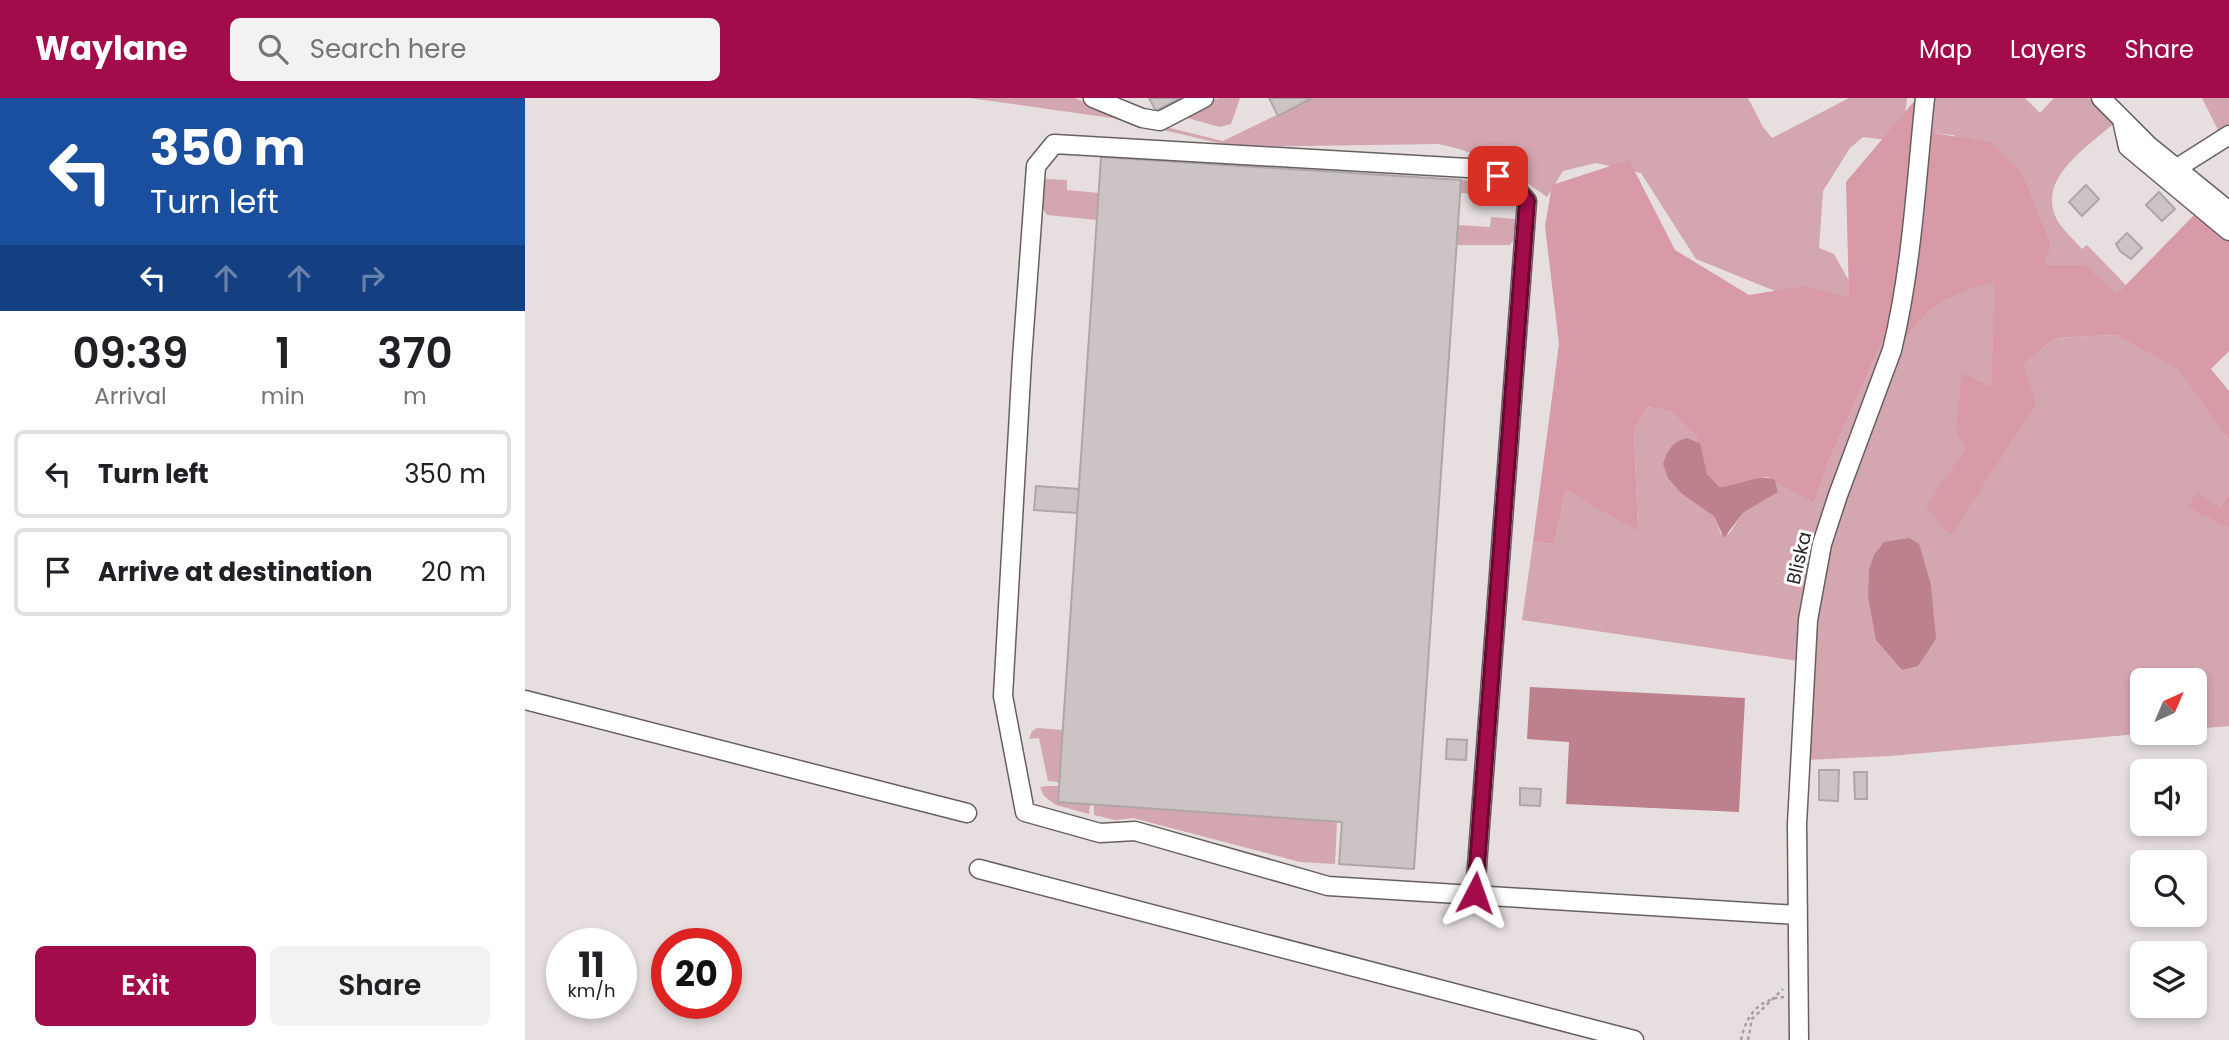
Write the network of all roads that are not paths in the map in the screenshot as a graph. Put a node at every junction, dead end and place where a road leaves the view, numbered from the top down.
1 (1093, 98) edge
2 (1204, 98) edge
3 (1925, 98) edge
4 (2101, 98) edge
5 (2122, 120) junction
6 (2229, 135) edge
7 (2177, 168) junction
8 (2229, 211) edge
9 (2229, 231) edge
10 (525, 700) edge
11 (967, 813) dead end
12 (979, 869) dead end
13 (1475, 893) junction
14 (1797, 915) junction
15 (1634, 1040) edge
16 (1798, 1040) edge

1 - 2 street
3 - 14 street, Bliska
4 - 5 street
5 - 7 street
5 - 9 street
6 - 7 street
7 - 8 street
10 - 11 street
12 - 15 street
13 - 13 street
13 - 14 street
14 - 16 street, Bliska

